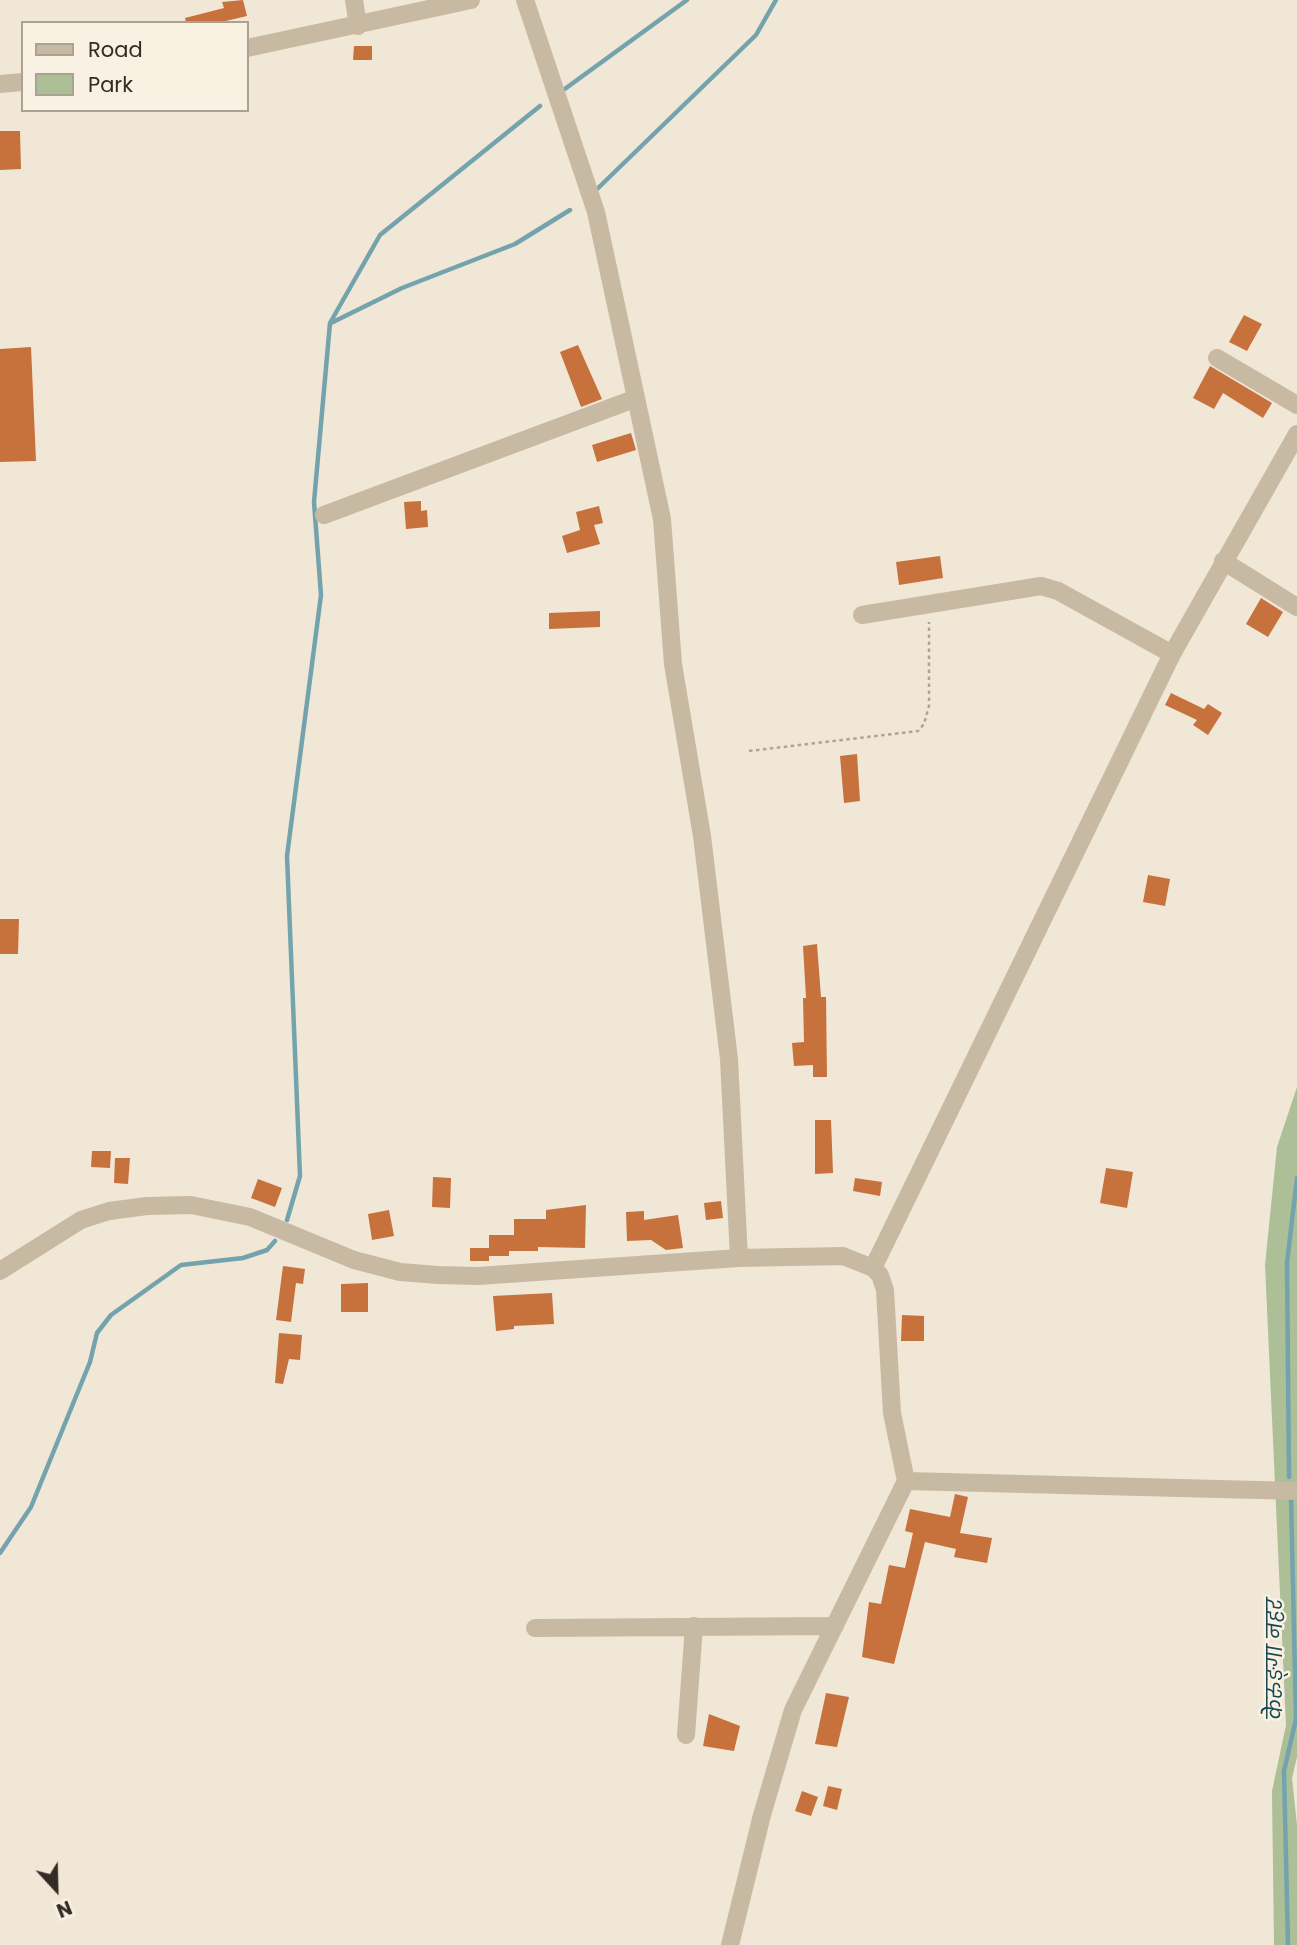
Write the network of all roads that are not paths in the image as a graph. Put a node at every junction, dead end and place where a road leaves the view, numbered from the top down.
1 (354, 0) edge
2 (471, 0) edge
3 (525, 0) edge
4 (358, 26) junction
5 (248, 48) edge
6 (21, 82) edge
7 (0, 84) edge
8 (1217, 358) dead end
9 (634, 399) junction
10 (1297, 405) edge
11 (1297, 434) edge
12 (324, 515) dead end
13 (1223, 561) junction
14 (1297, 607) edge
15 (862, 615) dead end
16 (1172, 654) junction
17 (739, 1258) junction
18 (873, 1268) junction
19 (0, 1271) edge
20 (906, 1481) junction
21 (1297, 1491) edge
22 (694, 1626) junction
23 (835, 1626) junction
24 (535, 1628) dead end
25 (685, 1735) dead end
26 (730, 1945) edge

1 - 4 street
2 - 4 street
3 - 9 street
4 - 5 street
6 - 7 street
8 - 10 street
9 - 12 street
9 - 17 street
11 - 13 street
13 - 14 street
13 - 16 street
15 - 16 street
16 - 18 street
17 - 18 street
17 - 19 street
18 - 20 street
20 - 21 street
20 - 23 street
22 - 23 street
22 - 24 street
22 - 25 street
23 - 26 street

